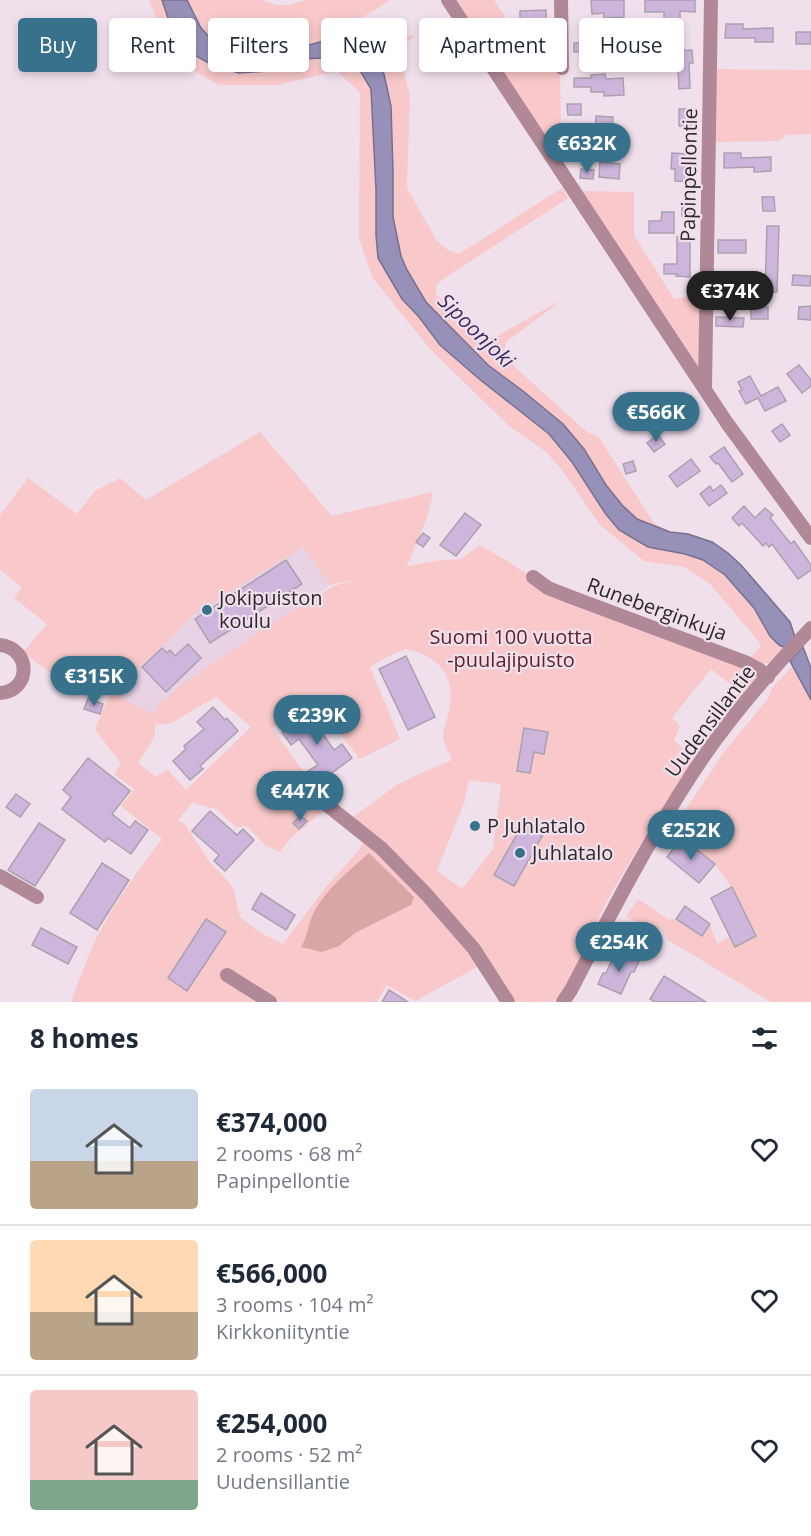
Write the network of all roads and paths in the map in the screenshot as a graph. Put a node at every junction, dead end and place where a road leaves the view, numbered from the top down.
1 (448, 0) edge
2 (561, 0) edge
3 (711, 0) edge
4 (561, 18) edge
5 (705, 388) junction
6 (811, 538) edge
7 (533, 577) dead end
8 (808, 631) edge
9 (0, 645) edge
10 (768, 676) junction
11 (0, 693) edge
12 (317, 797) dead end
13 (0, 876) edge
14 (37, 897) dead end
15 (227, 975) dead end
16 (270, 1002) edge
17 (508, 1002) edge
18 (563, 1002) edge

1 - 5 street
2 - 4 street
3 - 5 street, Papinpellontie
5 - 6 street
7 - 10 street, Runeberginkuja
8 - 10 street, Uudensillantie
9 - 11 street
10 - 18 street, Uudensillantie
12 - 17 street
13 - 14 street
15 - 16 street

